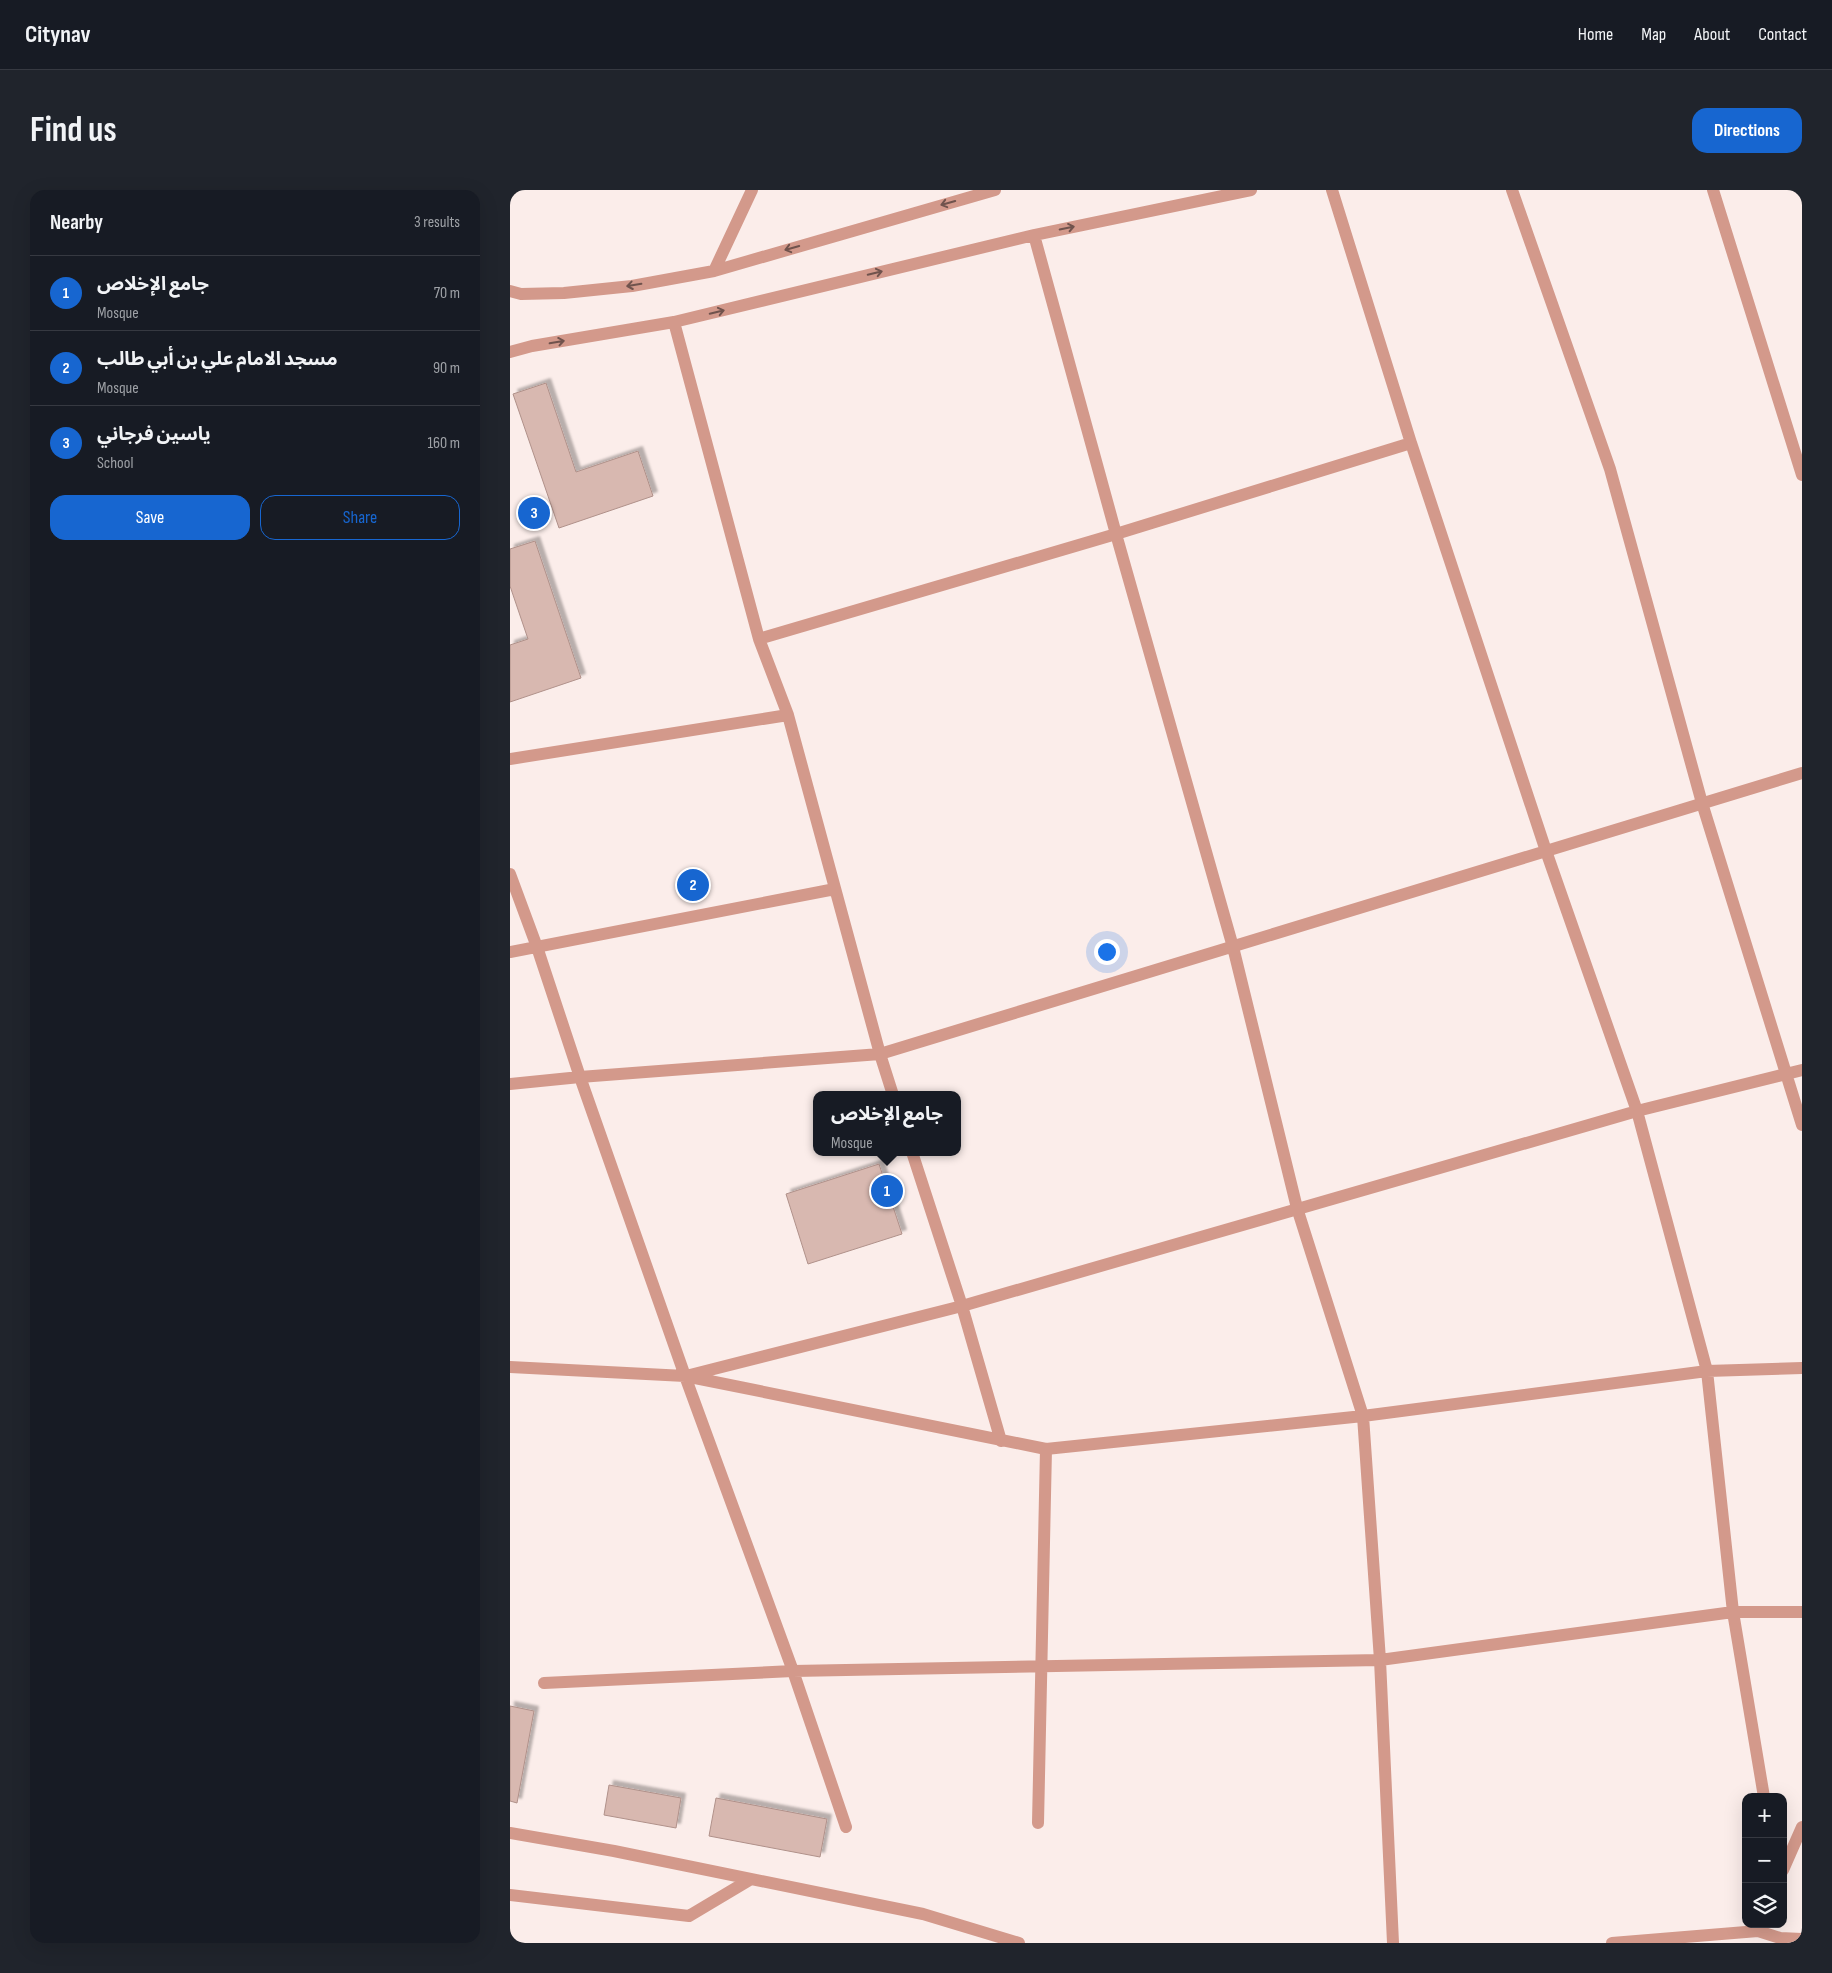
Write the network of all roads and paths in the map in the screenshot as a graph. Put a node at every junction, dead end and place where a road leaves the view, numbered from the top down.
1 (752, 190) edge
2 (1251, 190) edge
3 (1332, 190) edge
4 (1512, 190) edge
5 (1713, 190) edge
6 (987, 191) edge
7 (1034, 235) junction
8 (714, 270) junction
9 (510, 291) edge
10 (674, 322) junction
11 (510, 352) edge
12 (1411, 443) junction
13 (1802, 475) edge
14 (1116, 534) junction
15 (759, 639) junction
16 (788, 715) junction
17 (510, 759) edge
18 (1802, 773) edge
19 (1702, 803) junction
20 (1546, 851) junction
21 (510, 874) edge
22 (835, 888) junction
23 (537, 947) junction
24 (1233, 947) junction
25 (510, 952) edge
26 (880, 1054) junction
27 (1802, 1070) edge
28 (1787, 1074) junction
29 (580, 1077) junction
30 (510, 1084) edge
31 (892, 1091) edge
32 (1636, 1111) junction
33 (1802, 1125) edge
34 (913, 1156) edge
35 (1298, 1208) junction
36 (962, 1306) junction
37 (510, 1367) edge
38 (1802, 1368) edge
39 (1707, 1371) junction
40 (685, 1376) junction
41 (1363, 1416) junction
42 (1001, 1441) junction
43 (1046, 1449) junction
44 (1733, 1612) junction
45 (1802, 1612) edge
46 (1380, 1660) junction
47 (1043, 1667) junction
48 (793, 1671) junction
49 (544, 1683) dead end
50 (1763, 1793) edge
51 (1038, 1824) dead end
52 (846, 1827) dead end
53 (1802, 1827) edge
54 (510, 1833) edge
55 (1787, 1861) edge
56 (751, 1879) junction
57 (510, 1895) edge
58 (1750, 1928) edge
59 (1759, 1928) edge
60 (1760, 1928) edge
61 (1802, 1938) edge
62 (1780, 1941) edge
63 (1019, 1943) edge
64 (1393, 1943) edge
65 (1612, 1943) edge
66 (1752, 1943) edge

1 - 8 street
7 -> 2 street
3 - 12 street
4 - 19 street
5 - 13 street
6 -> 8 street
10 -> 7 street
7 - 14 street
8 -> 9 street
11 -> 10 street
10 - 15 street
12 - 14 street
12 - 20 street
14 - 15 street
14 - 24 street
15 - 16 street
16 - 17 street
16 - 22 street
18 - 19 street
19 - 20 street
19 - 28 street
20 - 24 street
20 - 32 street
21 - 23 street
22 - 23 street
22 - 26 street
23 - 25 street
23 - 29 street
24 - 26 street
24 - 35 street
26 - 29 street
26 - 31 street
27 - 28 street
28 - 32 street
28 - 33 street
29 - 30 street
29 - 40 street
32 - 35 street
32 - 39 street
34 - 36 street
35 - 36 street
35 - 41 street
36 - 40 street
36 - 42 street
37 - 40 street
38 - 39 street
39 - 41 street
39 - 44 street
40 - 42 street
40 - 48 street
41 - 43 street
41 - 46 street
42 - 43 street
43 - 47 street
44 - 45 street
44 - 46 street
44 - 50 street
46 - 47 street
46 - 64 street
47 - 48 street
47 - 51 street
48 - 49 street
48 - 52 street
53 - 55 street
54 - 56 street
56 - 57 street
56 - 63 street
58 - 65 street
59 - 66 street
60 - 62 street
61 - 62 street

